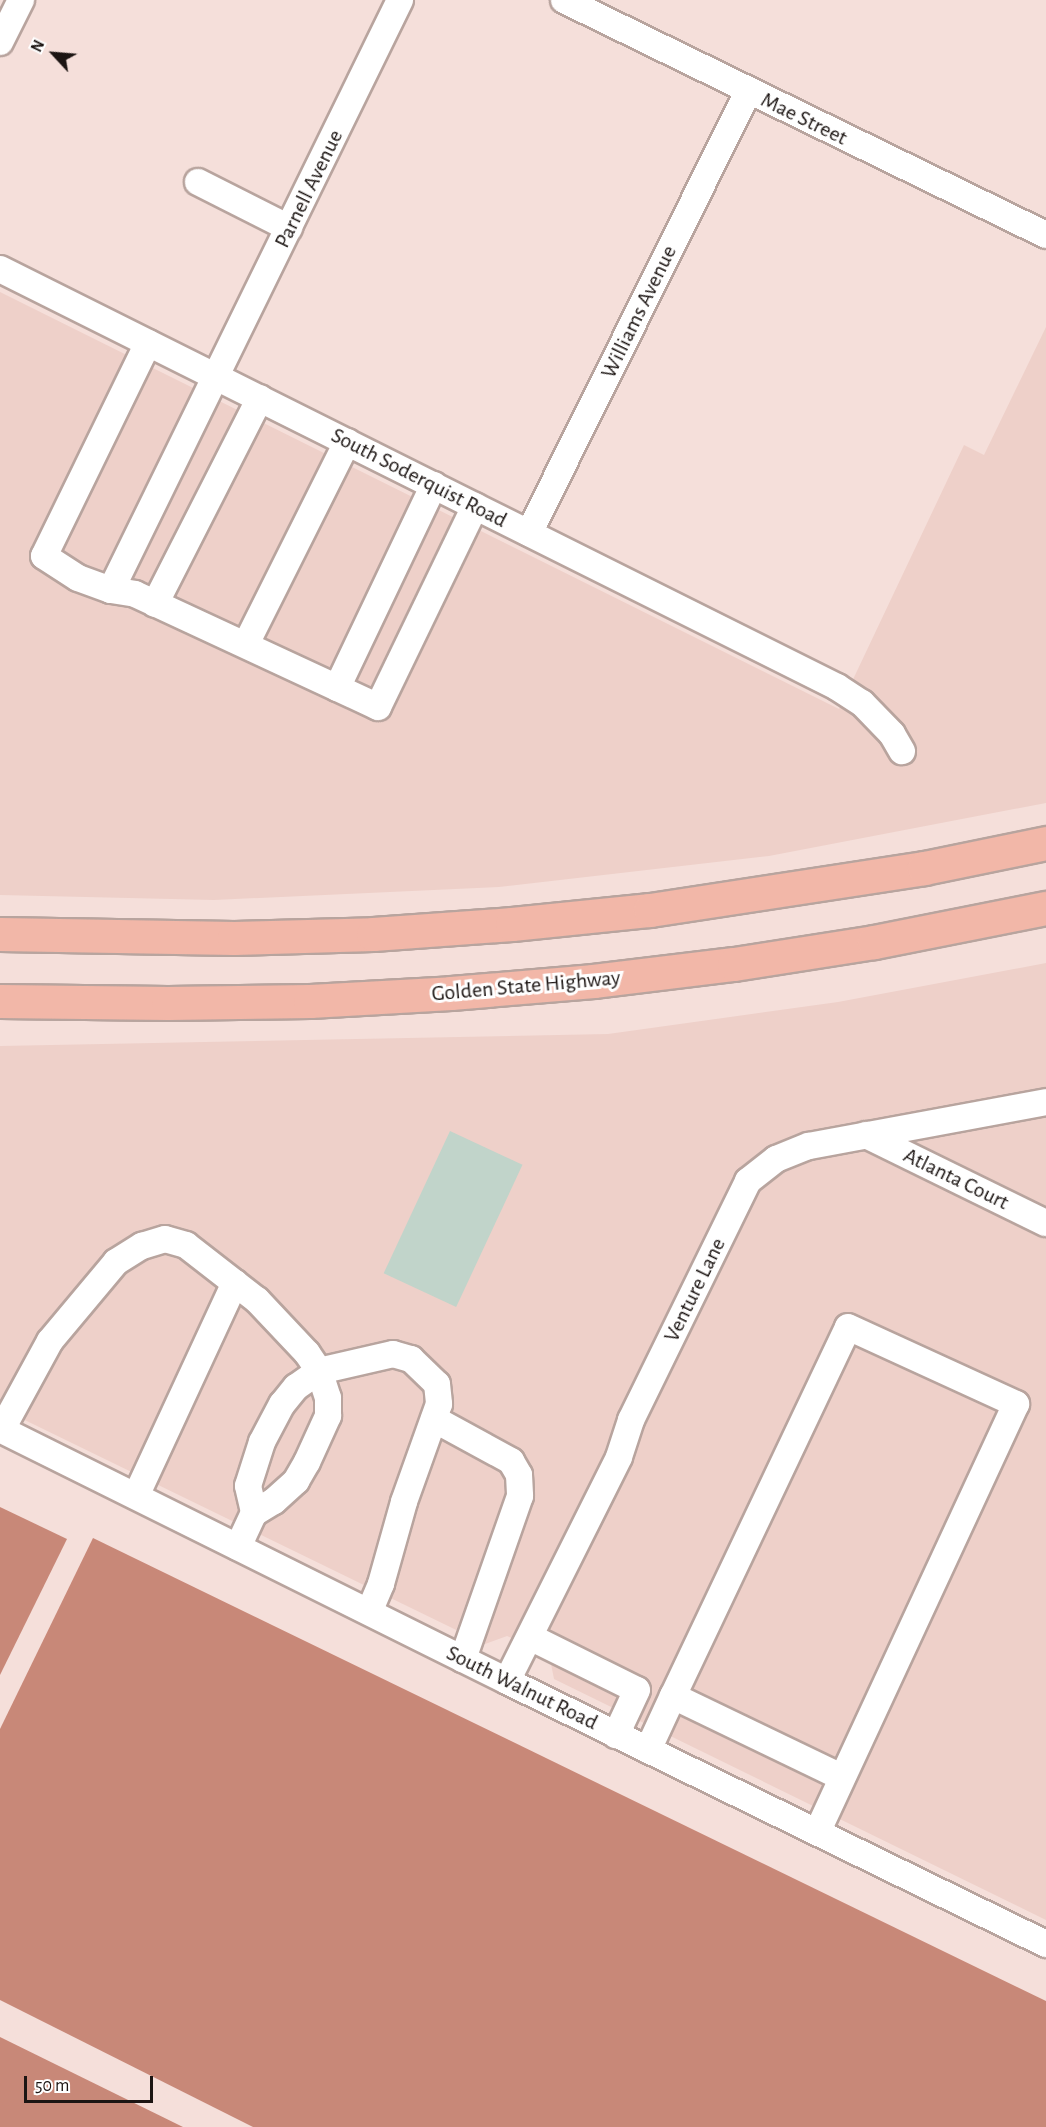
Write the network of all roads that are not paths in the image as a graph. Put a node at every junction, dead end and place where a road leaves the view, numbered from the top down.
1 (21, 0) edge
2 (400, 0) edge
3 (564, 0) edge
4 (2, 31) edge
5 (748, 92) junction
6 (198, 182) dead end
7 (289, 228) junction
8 (1046, 235) edge
9 (0, 269) edge
10 (148, 343) junction
11 (217, 377) junction
12 (260, 398) junction
13 (347, 442) junction
14 (434, 485) junction
15 (476, 506) junction
16 (529, 533) junction
17 (111, 590) junction
18 (155, 604) junction
19 (246, 644) junction
20 (337, 688) junction
21 (902, 751) dead end
22 (1046, 843) edge
23 (1046, 908) edge
24 (0, 934) edge
25 (0, 1001) edge
26 (1046, 1102) edge
27 (866, 1135) junction
28 (1046, 1222) edge
29 (235, 1283) junction
30 (320, 1371) junction
31 (434, 1419) junction
32 (1, 1429) edge
33 (136, 1496) junction
34 (254, 1513) junction
35 (238, 1547) junction
36 (369, 1612) junction
37 (530, 1637) junction
38 (463, 1659) junction
39 (507, 1681) junction
40 (674, 1696) junction
41 (616, 1735) junction
42 (648, 1750) junction
43 (841, 1777) junction
44 (817, 1832) junction
45 (1046, 1944) edge

1 - 4 street
2 - 7 street, Parnell Avenue
3 - 5 street, Mae Street
5 - 8 street, Mae Street
5 - 16 street, Williams Avenue
6 - 7 street
7 - 11 street, Parnell Avenue
9 - 10 street, South Soderquist Road
10 - 11 street, South Soderquist Road
10 - 17 street
11 - 12 street, South Soderquist Road
11 - 17 street, Parnell Avenue
12 - 13 street, South Soderquist Road
12 - 18 street
13 - 14 street, South Soderquist Road
13 - 19 street
14 - 15 street, South Soderquist Road
14 - 20 street
15 - 16 street, South Soderquist Road
15 - 20 street
16 - 21 street, South Soderquist Road
17 - 18 street
18 - 19 street
19 - 20 street
22 - 24 highway
23 - 25 highway, Golden State Highway
26 - 27 street, Venture Lane
27 - 28 street, Atlanta Court
27 - 37 street, Venture Lane
29 - 30 street
29 - 32 street
29 - 33 street
30 - 31 street
30 - 34 street
30 - 34 street
31 - 36 street
31 - 38 street
32 - 33 street, South Walnut Road
33 - 35 street, South Walnut Road
34 - 35 street
35 - 36 street, South Walnut Road
36 - 38 street, South Walnut Road
37 - 39 street, Venture Lane
37 - 41 street
38 - 39 street, South Walnut Road
39 - 41 street, South Walnut Road
40 - 42 street
40 - 43 street
40 - 43 street
41 - 42 street, South Walnut Road
42 - 44 street, South Walnut Road
43 - 44 street
44 - 45 street, South Walnut Road

